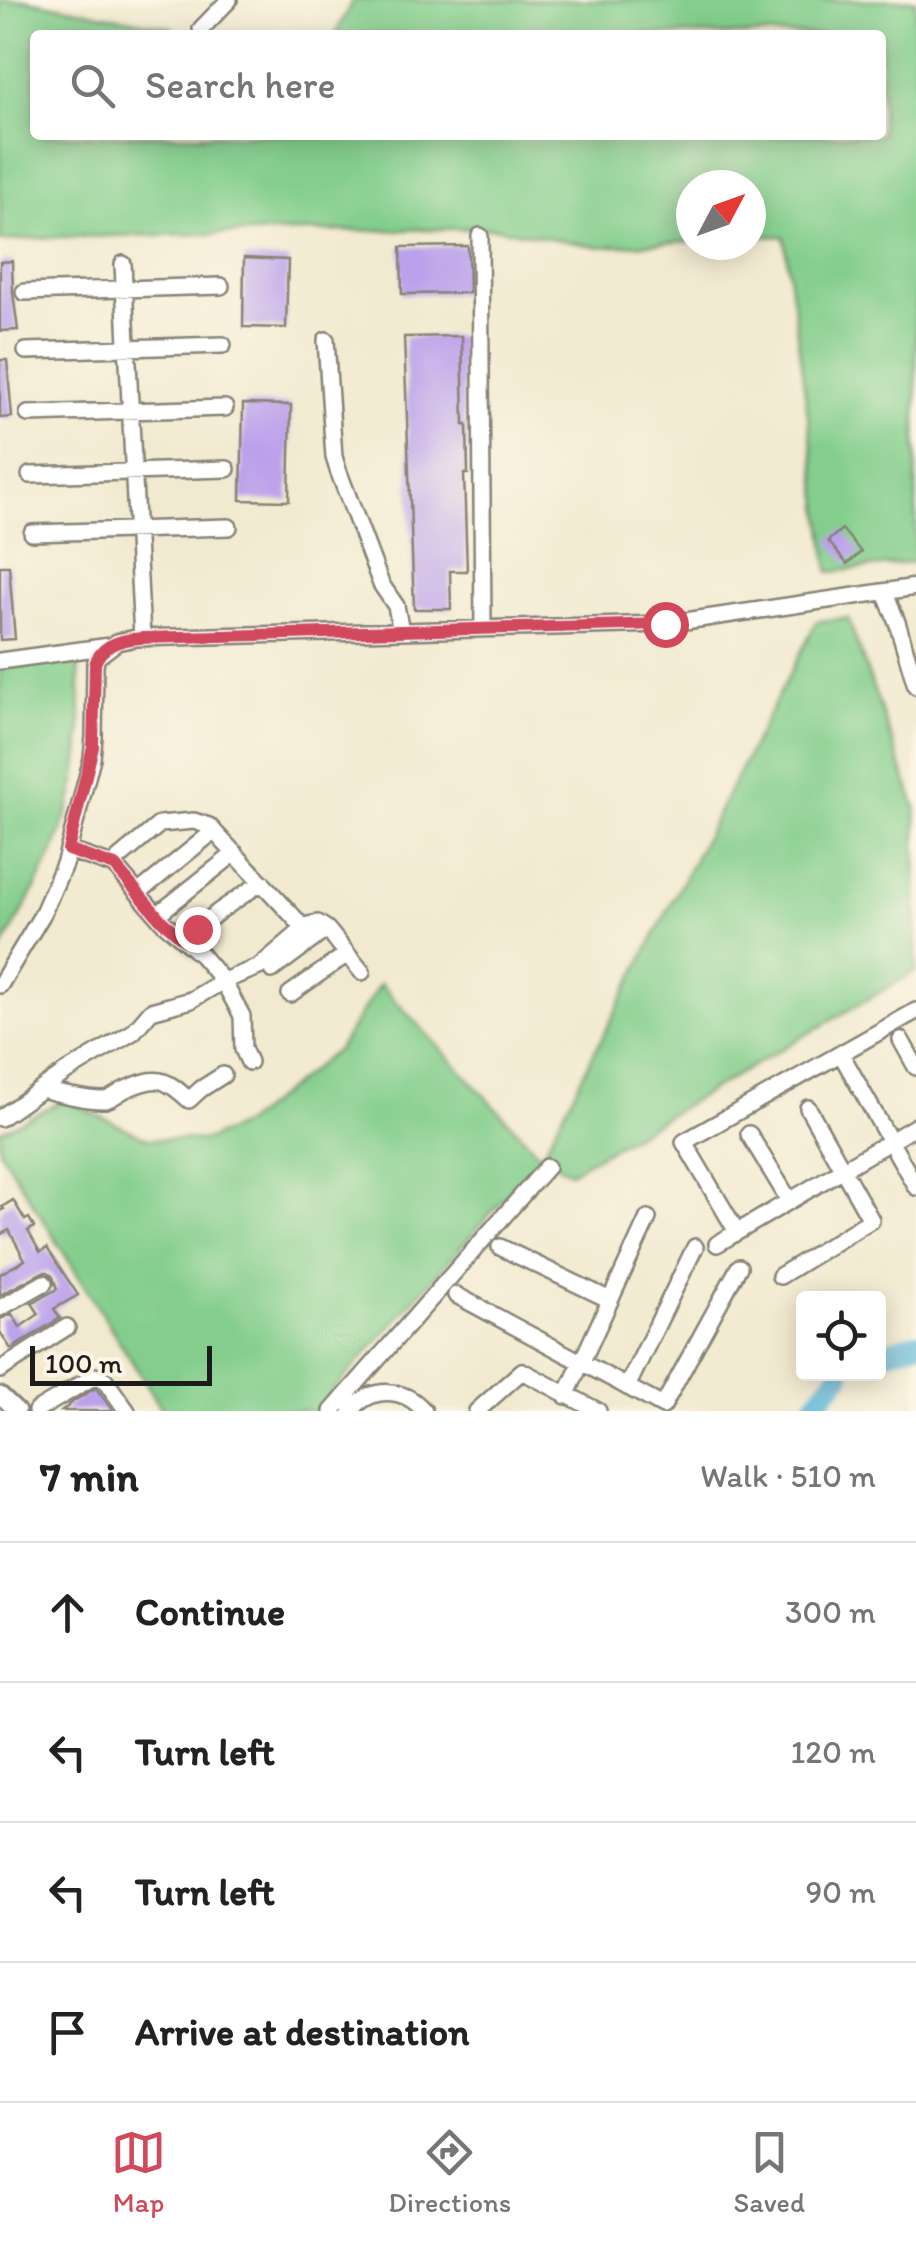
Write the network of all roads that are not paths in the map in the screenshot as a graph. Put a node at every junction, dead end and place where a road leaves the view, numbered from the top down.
1 (229, 0) edge
2 (201, 29) dead end
3 (480, 236) dead end
4 (122, 264) dead end
5 (220, 286) dead end
6 (124, 289) junction
7 (24, 292) dead end
8 (326, 340) dead end
9 (223, 345) dead end
10 (127, 348) junction
11 (26, 350) dead end
12 (225, 408) dead end
13 (130, 411) junction
14 (28, 414) dead end
15 (227, 469) dead end
16 (134, 472) junction
17 (30, 475) dead end
18 (229, 527) dead end
19 (136, 529) junction
20 (32, 532) dead end
21 (916, 587) edge
22 (885, 593) junction
23 (483, 629) junction
24 (402, 631) junction
25 (142, 638) junction
26 (110, 646) junction
27 (0, 661) edge
28 (916, 686) edge
29 (214, 831) junction
30 (68, 850) junction
31 (235, 853) junction
32 (115, 866) junction
33 (262, 882) junction
34 (138, 893) junction
35 (157, 915) junction
36 (304, 928) junction
37 (327, 929) junction
38 (184, 940) junction
39 (347, 954) junction
40 (272, 970) dead end
41 (362, 972) dead end
42 (223, 980) junction
43 (0, 985) edge
44 (290, 994) dead end
45 (916, 1011) edge
46 (901, 1040) dead end
47 (840, 1054) junction
48 (249, 1062) dead end
49 (916, 1067) edge
50 (223, 1075) dead end
51 (42, 1089) junction
52 (808, 1108) dead end
53 (0, 1118) edge
54 (916, 1126) edge
55 (749, 1134) dead end
56 (890, 1141) junction
57 (547, 1167) dead end
58 (842, 1169) junction
59 (916, 1187) edge
60 (788, 1200) junction
61 (648, 1218) dead end
62 (737, 1232) junction
63 (717, 1244) dead end
64 (500, 1247) dead end
65 (696, 1248) dead end
66 (739, 1267) dead end
67 (780, 1276) dead end
68 (44, 1284) dead end
69 (456, 1294) dead end
70 (610, 1300) junction
71 (0, 1308) edge
72 (67, 1327) dead end
73 (582, 1362) junction
74 (372, 1366) junction
75 (0, 1370) edge
76 (628, 1387) junction
77 (387, 1392) junction
78 (566, 1396) junction
79 (36, 1411) edge
80 (127, 1411) edge
81 (332, 1411) edge
82 (352, 1411) edge
83 (424, 1411) edge
84 (476, 1411) edge
85 (598, 1411) edge

1 - 2 street
3 - 23 street
4 - 6 street
5 - 6 street
6 - 7 street
6 - 10 street
8 - 24 street
9 - 10 street
10 - 11 street
10 - 13 street
12 - 13 street
13 - 14 street
13 - 16 street
15 - 16 street
16 - 17 street
16 - 19 street
18 - 19 street
19 - 20 street
19 - 25 street
21 - 22 street
22 - 23 street
22 - 28 street
23 - 24 street
24 - 25 street
25 - 26 street
26 - 27 street
26 - 30 street
29 - 31 street
29 - 32 street
29 - 34 street
30 - 32 street
30 - 43 street
31 - 33 street
31 - 35 street
32 - 34 street
33 - 36 street
33 - 38 street
34 - 35 street
35 - 38 street
36 - 37 street
36 - 42 street
37 - 39 street
37 - 40 street
38 - 42 street
39 - 41 street
39 - 44 street
42 - 48 street
42 - 51 street
45 - 47 street
46 - 49 street
47 - 56 street
47 - 62 street
50 - 51 street
51 - 53 street
52 - 58 street
54 - 56 street
55 - 60 street
56 - 58 street
56 - 59 street
57 - 74 street
58 - 60 street
58 - 67 street
60 - 62 street
61 - 70 street
62 - 63 street
64 - 70 street
65 - 76 street
66 - 76 street
68 - 71 street
69 - 73 street
70 - 73 street
72 - 75 street
73 - 76 street
73 - 78 street
74 - 77 street
74 - 81 street
77 - 82 street
77 - 83 street
78 - 84 street
78 - 85 street
79 - 80 street

